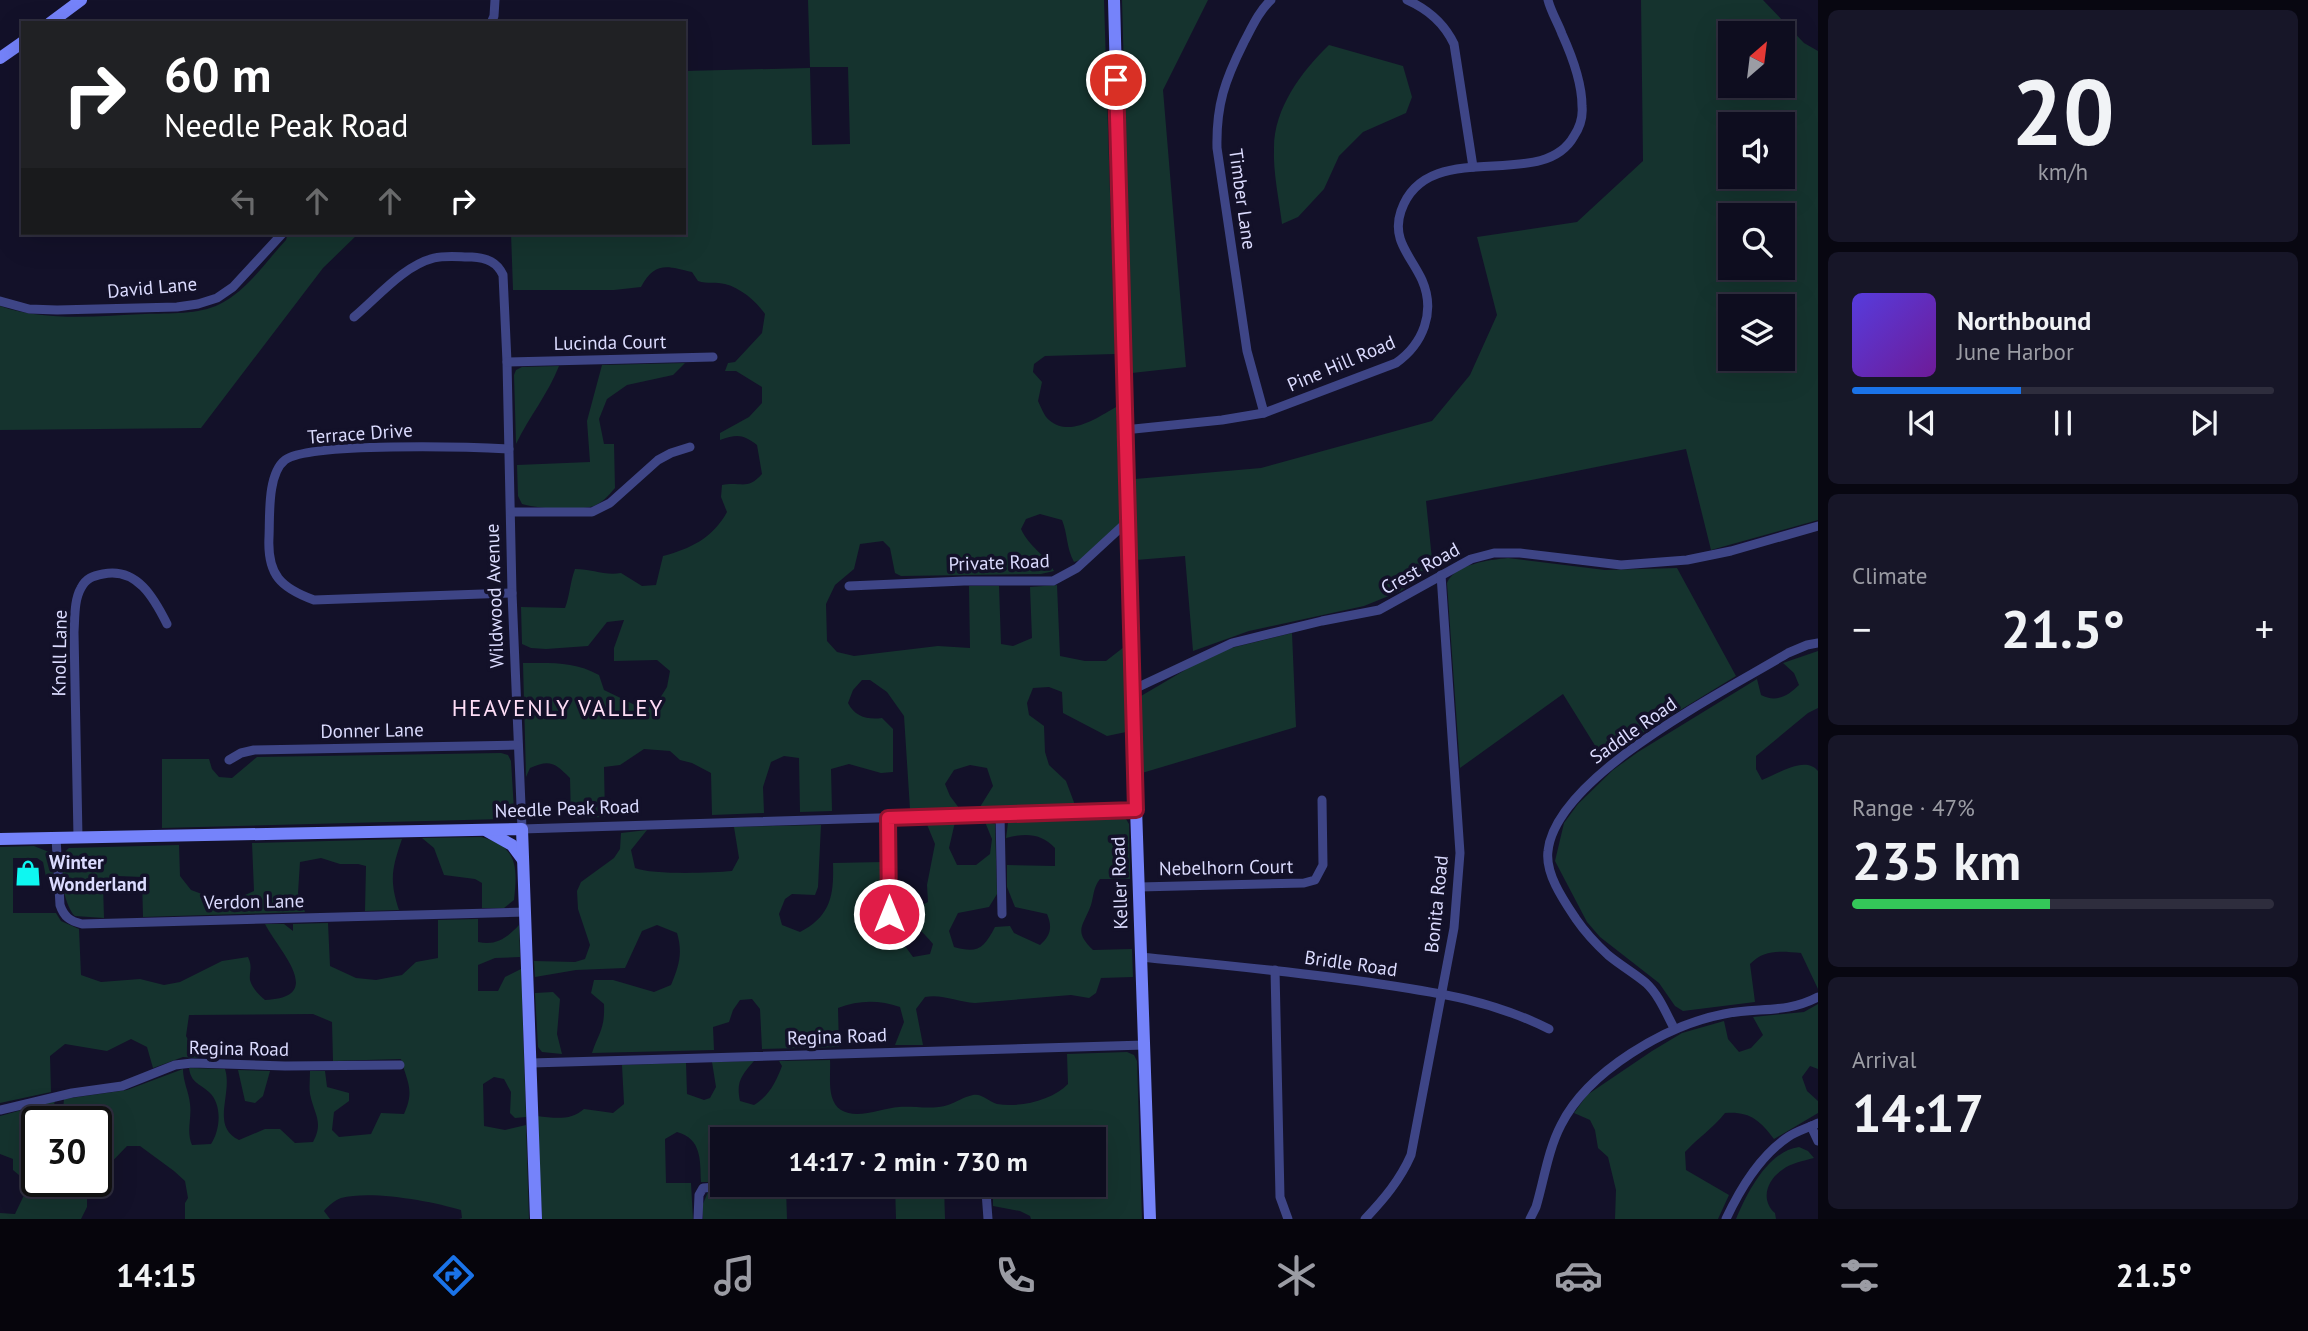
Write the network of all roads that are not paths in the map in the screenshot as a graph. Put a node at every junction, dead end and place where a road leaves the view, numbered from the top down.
1 (81, 0) edge
2 (495, 0) edge
3 (1114, 0) edge
4 (1271, 0) edge
5 (1407, 0) edge
6 (1548, 0) edge
7 (53, 21) edge
8 (492, 21) edge
9 (21, 43) edge
10 (0, 58) edge
11 (1473, 167) junction
12 (280, 235) edge
13 (0, 301) edge
14 (354, 317) dead end
15 (713, 357) dead end
16 (507, 362) junction
17 (1264, 413) junction
18 (1124, 430) junction
19 (690, 447) dead end
20 (509, 449) junction
21 (511, 512) junction
22 (1129, 520) junction
23 (1818, 526) edge
24 (1441, 575) junction
25 (849, 586) dead end
26 (512, 593) junction
27 (167, 624) dead end
28 (1818, 643) edge
29 (1132, 690) junction
30 (518, 745) junction
31 (229, 760) dead end
32 (1322, 800) dead end
33 (1136, 810) junction
34 (1000, 816) junction
35 (888, 818) junction
36 (522, 829) junction
37 (484, 830) junction
38 (78, 837) junction
39 (56, 838) junction
40 (0, 839) edge
41 (523, 860) junction
42 (1139, 887) junction
43 (526, 912) junction
44 (889, 914) dead end
45 (1002, 915) dead end
46 (1141, 957) junction
47 (1275, 970) junction
48 (1441, 993) junction
49 (1818, 997) edge
50 (1674, 1028) junction
51 (1549, 1029) dead end
52 (1145, 1045) junction
53 (531, 1063) junction
54 (400, 1065) dead end
55 (0, 1110) edge
56 (1815, 1125) edge
57 (1818, 1141) edge
58 (710, 1187) edge
59 (986, 1197) edge
60 (536, 1219) edge
61 (698, 1219) edge
62 (988, 1219) edge
63 (1150, 1219) edge
64 (1288, 1219) edge
65 (1365, 1219) edge
66 (1530, 1219) edge
67 (1726, 1219) edge

1 - 7 street
2 - 8 street
3 - 18 street, Keller Road
4 - 17 street, Timber Lane
5 - 11 street
6 - 11 street, Pine Hill Road
9 - 10 street
11 - 17 street, Pine Hill Road
12 - 13 street, David Lane
14 - 16 street, Wildwood Avenue
15 - 16 street, Lucinda Court
16 - 20 street, Wildwood Avenue
17 - 18 street, Pine Hill Road
18 - 22 street, Keller Road
19 - 21 street
20 - 21 street, Wildwood Avenue
20 - 26 street, Terrace Drive
21 - 26 street, Wildwood Avenue
22 - 25 street, Private Road
22 - 29 street, Keller Road
23 - 24 street, Crest Road
24 - 29 street, Crest Road
24 - 48 street, Bonita Road
26 - 30 street, Wildwood Avenue
27 - 38 street, Knoll Lane
28 - 50 street, Saddle Road
29 - 33 street, Keller Road
30 - 31 street, Donner Lane
30 - 36 street, Wildwood Avenue
32 - 42 street, Nebelhorn Court
33 - 34 street, Needle Peak Road
33 - 42 street, Keller Road
34 - 35 street, Needle Peak Road
34 - 45 street
35 - 36 street, Needle Peak Road
35 - 44 street
36 - 37 street, Needle Peak Road
36 - 41 street, Wildwood Avenue
37 - 38 street, Needle Peak Road
37 - 41 street
38 - 39 street, Needle Peak Road
39 - 40 street, Needle Peak Road
39 - 43 street, Verdon Lane
41 - 43 street, Wildwood Avenue
42 - 46 street, Keller Road
43 - 53 street, Wildwood Avenue
46 - 47 street, Bridle Road
46 - 52 street, Keller Road
47 - 48 street, Bridle Road
47 - 64 street
48 - 51 street, Bridle Road
48 - 65 street, Bonita Road
49 - 50 street
50 - 66 street
52 - 53 street, Regina Road
52 - 63 street, Keller Road
53 - 60 street, Wildwood Avenue
54 - 55 street, Regina Road
56 - 57 street
56 - 67 street
58 - 61 street
59 - 62 street

